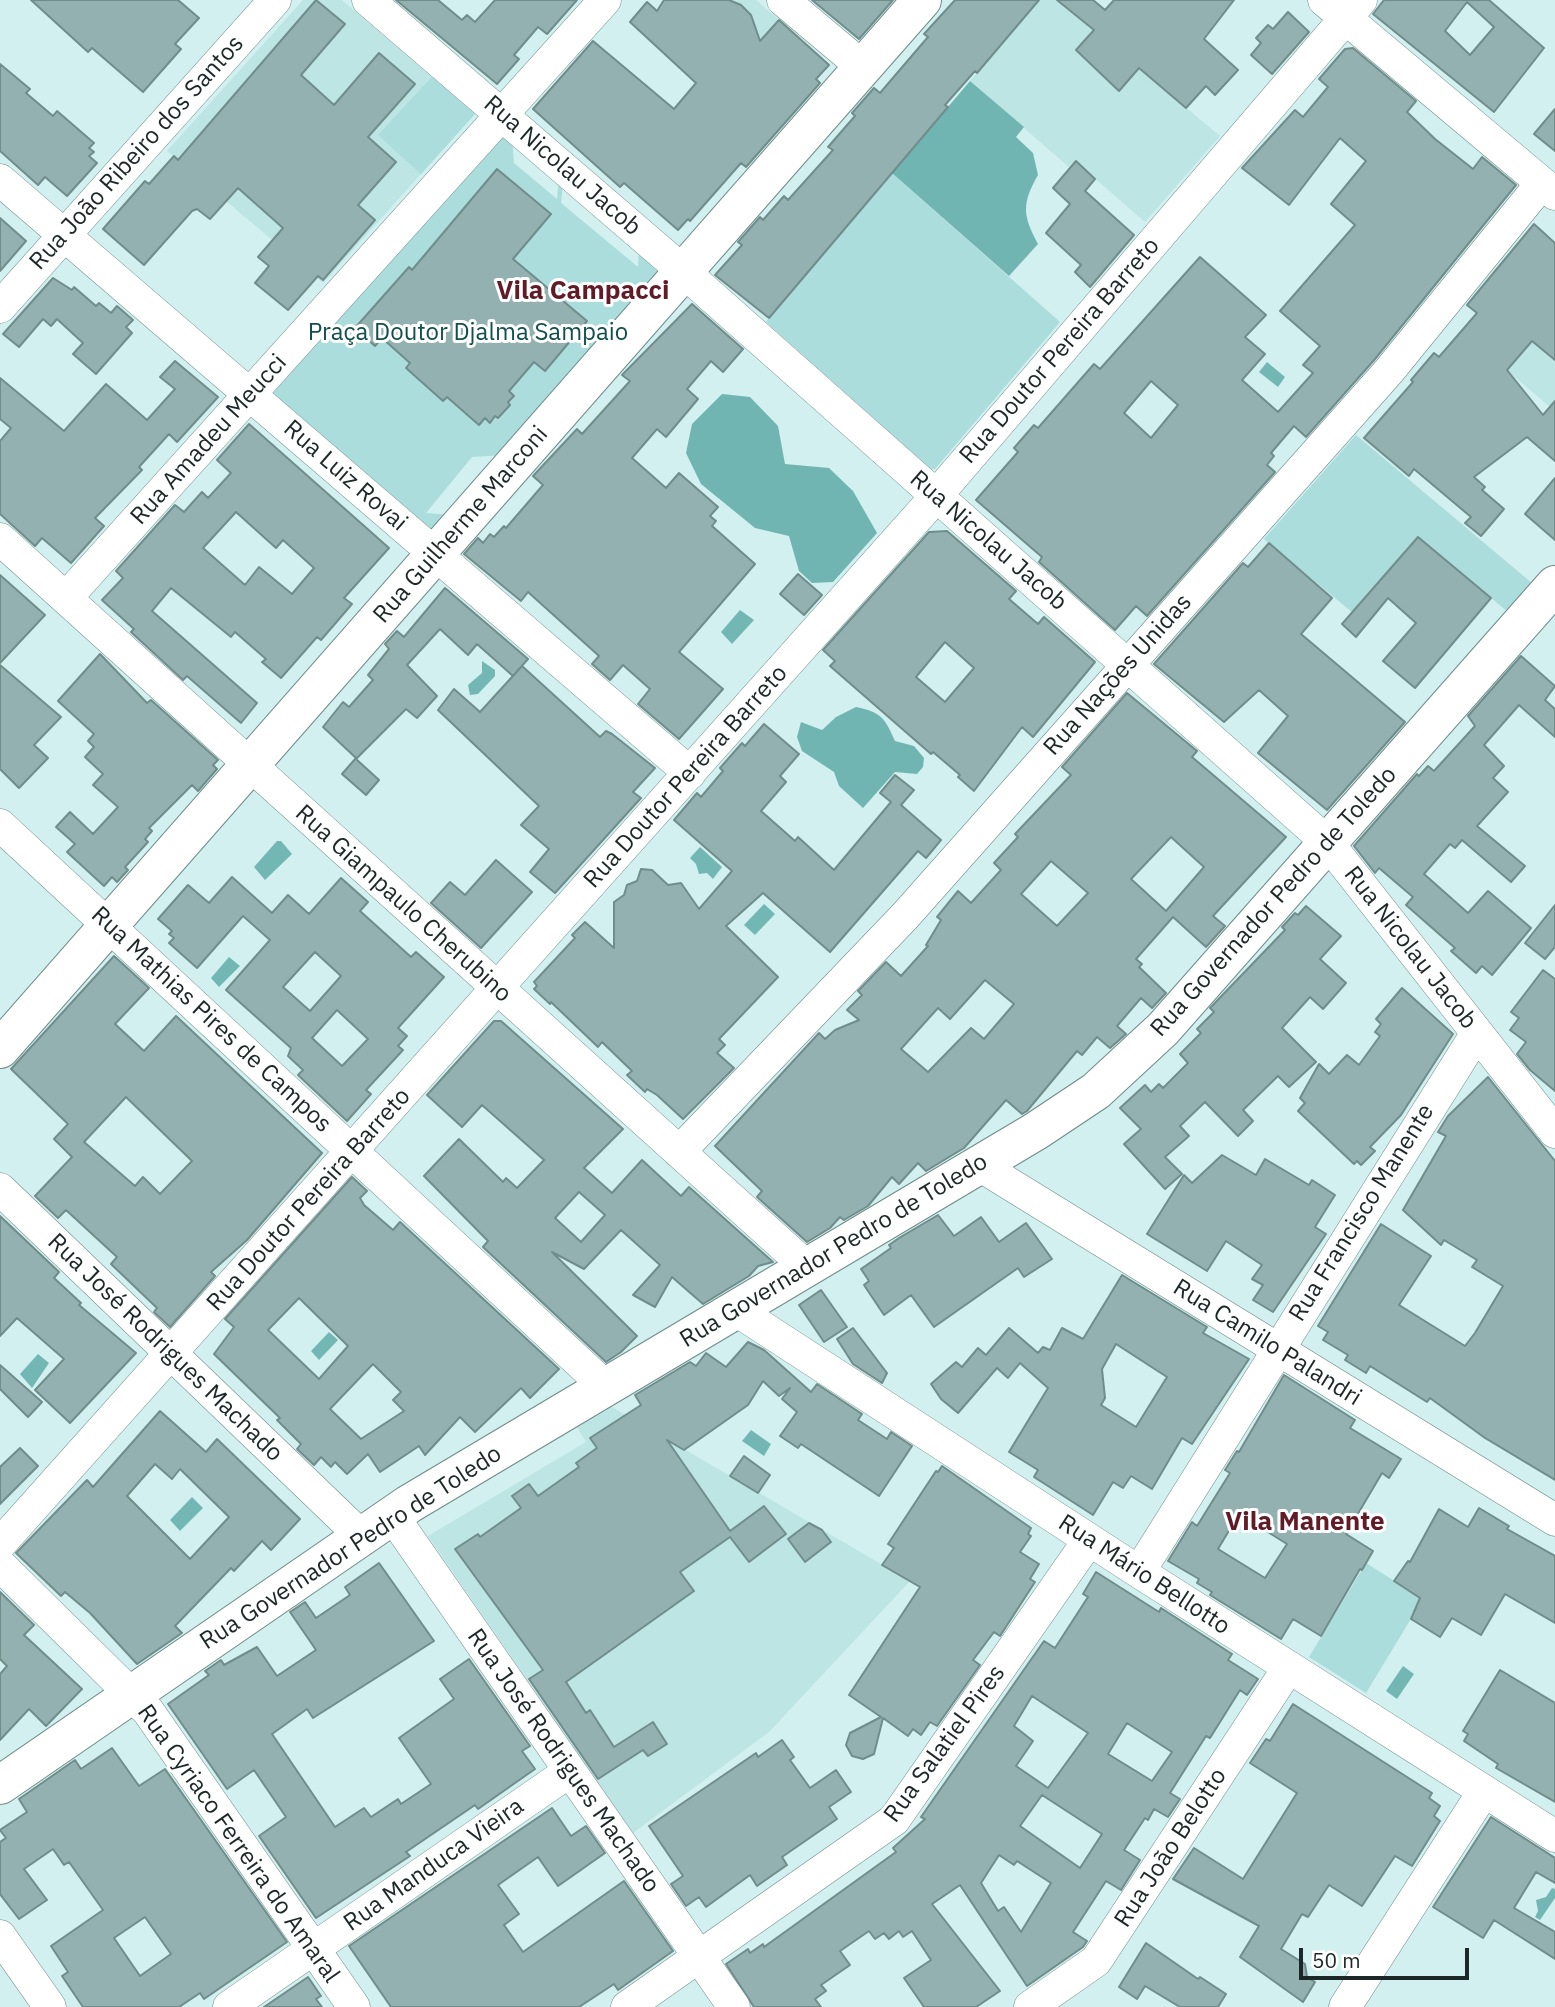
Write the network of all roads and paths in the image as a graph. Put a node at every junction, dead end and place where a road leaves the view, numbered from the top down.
1 (275, 0) edge
2 (368, 0) edge
3 (605, 0) edge
4 (783, 0) edge
5 (922, 0) edge
6 (1343, 6) edge
7 (864, 68) junction
8 (503, 114) junction
9 (0, 180) edge
10 (1551, 188) edge
11 (63, 234) junction
12 (683, 271) junction
13 (0, 306) edge
14 (250, 394) junction
15 (936, 496) junction
16 (0, 539) edge
17 (435, 554) junction
18 (1555, 585) edge
19 (66, 598) junction
20 (1127, 664) junction
21 (250, 766) junction
22 (690, 773) junction
23 (0, 825) edge
24 (1327, 842) junction
25 (108, 925) junction
26 (498, 990) junction
27 (1477, 1033) junction
28 (0, 1049) edge
29 (1555, 1132) edge
30 (352, 1150) junction
31 (679, 1152) junction
32 (979, 1165) junction
33 (0, 1189) edge
34 (808, 1268) junction
35 (736, 1310) junction
36 (1276, 1349) junction
37 (171, 1355) junction
38 (606, 1387) junction
39 (392, 1515) junction
40 (1555, 1520) edge
41 (360, 1536) junction
42 (1089, 1540) junction
43 (0, 1544) edge
44 (0, 1565) edge
45 (1139, 1572) junction
46 (1289, 1667) junction
47 (131, 1694) junction
48 (570, 1770) junction
49 (0, 1785) edge
50 (1484, 1791) junction
51 (1555, 1836) edge
52 (0, 1936) edge
53 (313, 1948) junction
54 (699, 1957) junction
55 (50, 2007) edge
56 (229, 2007) edge
57 (354, 2007) edge
58 (627, 2007) edge
59 (734, 2007) edge
60 (1030, 2007) edge
61 (1345, 2007) edge

1 - 11 street, Rua João Ribeiro dos Santos
2 - 8 street, Rua Nicolau Jacob
3 - 8 street, Rua Amadeu Meucci
4 - 7 street
5 - 7 main road, Rua Guilherme Marconi
6 - 10 street
6 - 15 street, Rua Doutor Pereira Barreto
7 - 12 main road, Rua Guilherme Marconi
8 - 12 street, Rua Nicolau Jacob
8 - 14 street, Rua Amadeu Meucci
9 - 11 street, Rua Luiz Rovai
10 - 20 street, Rua Nações Unidas
11 - 13 street, Rua João Ribeiro dos Santos
11 - 14 street, Rua Luiz Rovai
12 - 15 street, Rua Nicolau Jacob
12 - 17 main road, Rua Guilherme Marconi
14 - 17 street, Rua Luiz Rovai
14 - 19 street, Rua Amadeu Meucci
15 - 20 street, Rua Nicolau Jacob
15 - 22 street, Rua Doutor Pereira Barreto
16 - 19 street, Rua Giampaulo Cherubino
17 - 21 main road, Rua Guilherme Marconi
17 - 22 street, Rua Luiz Rovai
18 - 24 main road, Rua Governador Pedro de Toledo
19 - 21 street, Rua Giampaulo Cherubino
20 - 24 street, Rua Nicolau Jacob
20 - 31 street, Rua Nações Unidas
21 - 25 main road, Rua Guilherme Marconi
21 - 26 street, Rua Giampaulo Cherubino
22 - 26 street, Rua Doutor Pereira Barreto
23 - 25 street, Rua Mathias Pires de Campos
24 - 27 street, Rua Nicolau Jacob
24 - 32 main road, Rua Governador Pedro de Toledo
25 - 28 main road, Rua Guilherme Marconi
25 - 30 street, Rua Mathias Pires de Campos
26 - 30 street, Rua Doutor Pereira Barreto
26 - 31 street, Rua Giampaulo Cherubino
27 - 29 street, Rua Nicolau Jacob
27 - 36 street, Rua Francisco Manente
30 - 37 street, Rua Doutor Pereira Barreto
30 - 38 street, Rua Mathias Pires de Campos
31 - 34 street, Rua Giampaulo Cherubino
32 - 34 main road, Rua Governador Pedro de Toledo
32 - 36 street, Rua Camilo Palandri
33 - 37 street, Rua José Rodrigues Machado
34 - 35 main road, Rua Governador Pedro de Toledo
35 - 38 main road, Rua Governador Pedro de Toledo
35 - 42 street, Rua Mário Bellotto
36 - 40 street, Rua Camilo Palandri
36 - 45 street, Rua Francisco Manente
37 - 41 street, Rua José Rodrigues Machado
37 - 43 street, Rua Doutor Pereira Barreto
38 - 39 main road, Rua Governador Pedro de Toledo
39 - 41 main road, Rua Governador Pedro de Toledo
39 - 48 street, Rua José Rodrigues Machado
41 - 47 main road, Rua Governador Pedro de Toledo
42 - 45 street, Rua Mário Bellotto
42 - 54 street, Rua Salatiel Pires
44 - 47 street, Rua Cyriaco Ferreira do Amaral
45 - 46 street, Rua Mário Bellotto
46 - 50 street, Rua Mário Bellotto
46 - 60 street, Rua João Belotto
47 - 49 main road, Rua Governador Pedro de Toledo
47 - 53 street, Rua Cyriaco Ferreira do Amaral
48 - 53 street, Rua Manduca Vieira
48 - 54 street, Rua José Rodrigues Machado
50 - 51 street, Rua Mário Bellotto
50 - 61 street
52 - 55 street
53 - 56 street, Rua Manduca Vieira
53 - 57 street, Rua Cyriaco Ferreira do Amaral
54 - 58 street, Rua Salatiel Pires
54 - 59 street, Rua José Rodrigues Machado

